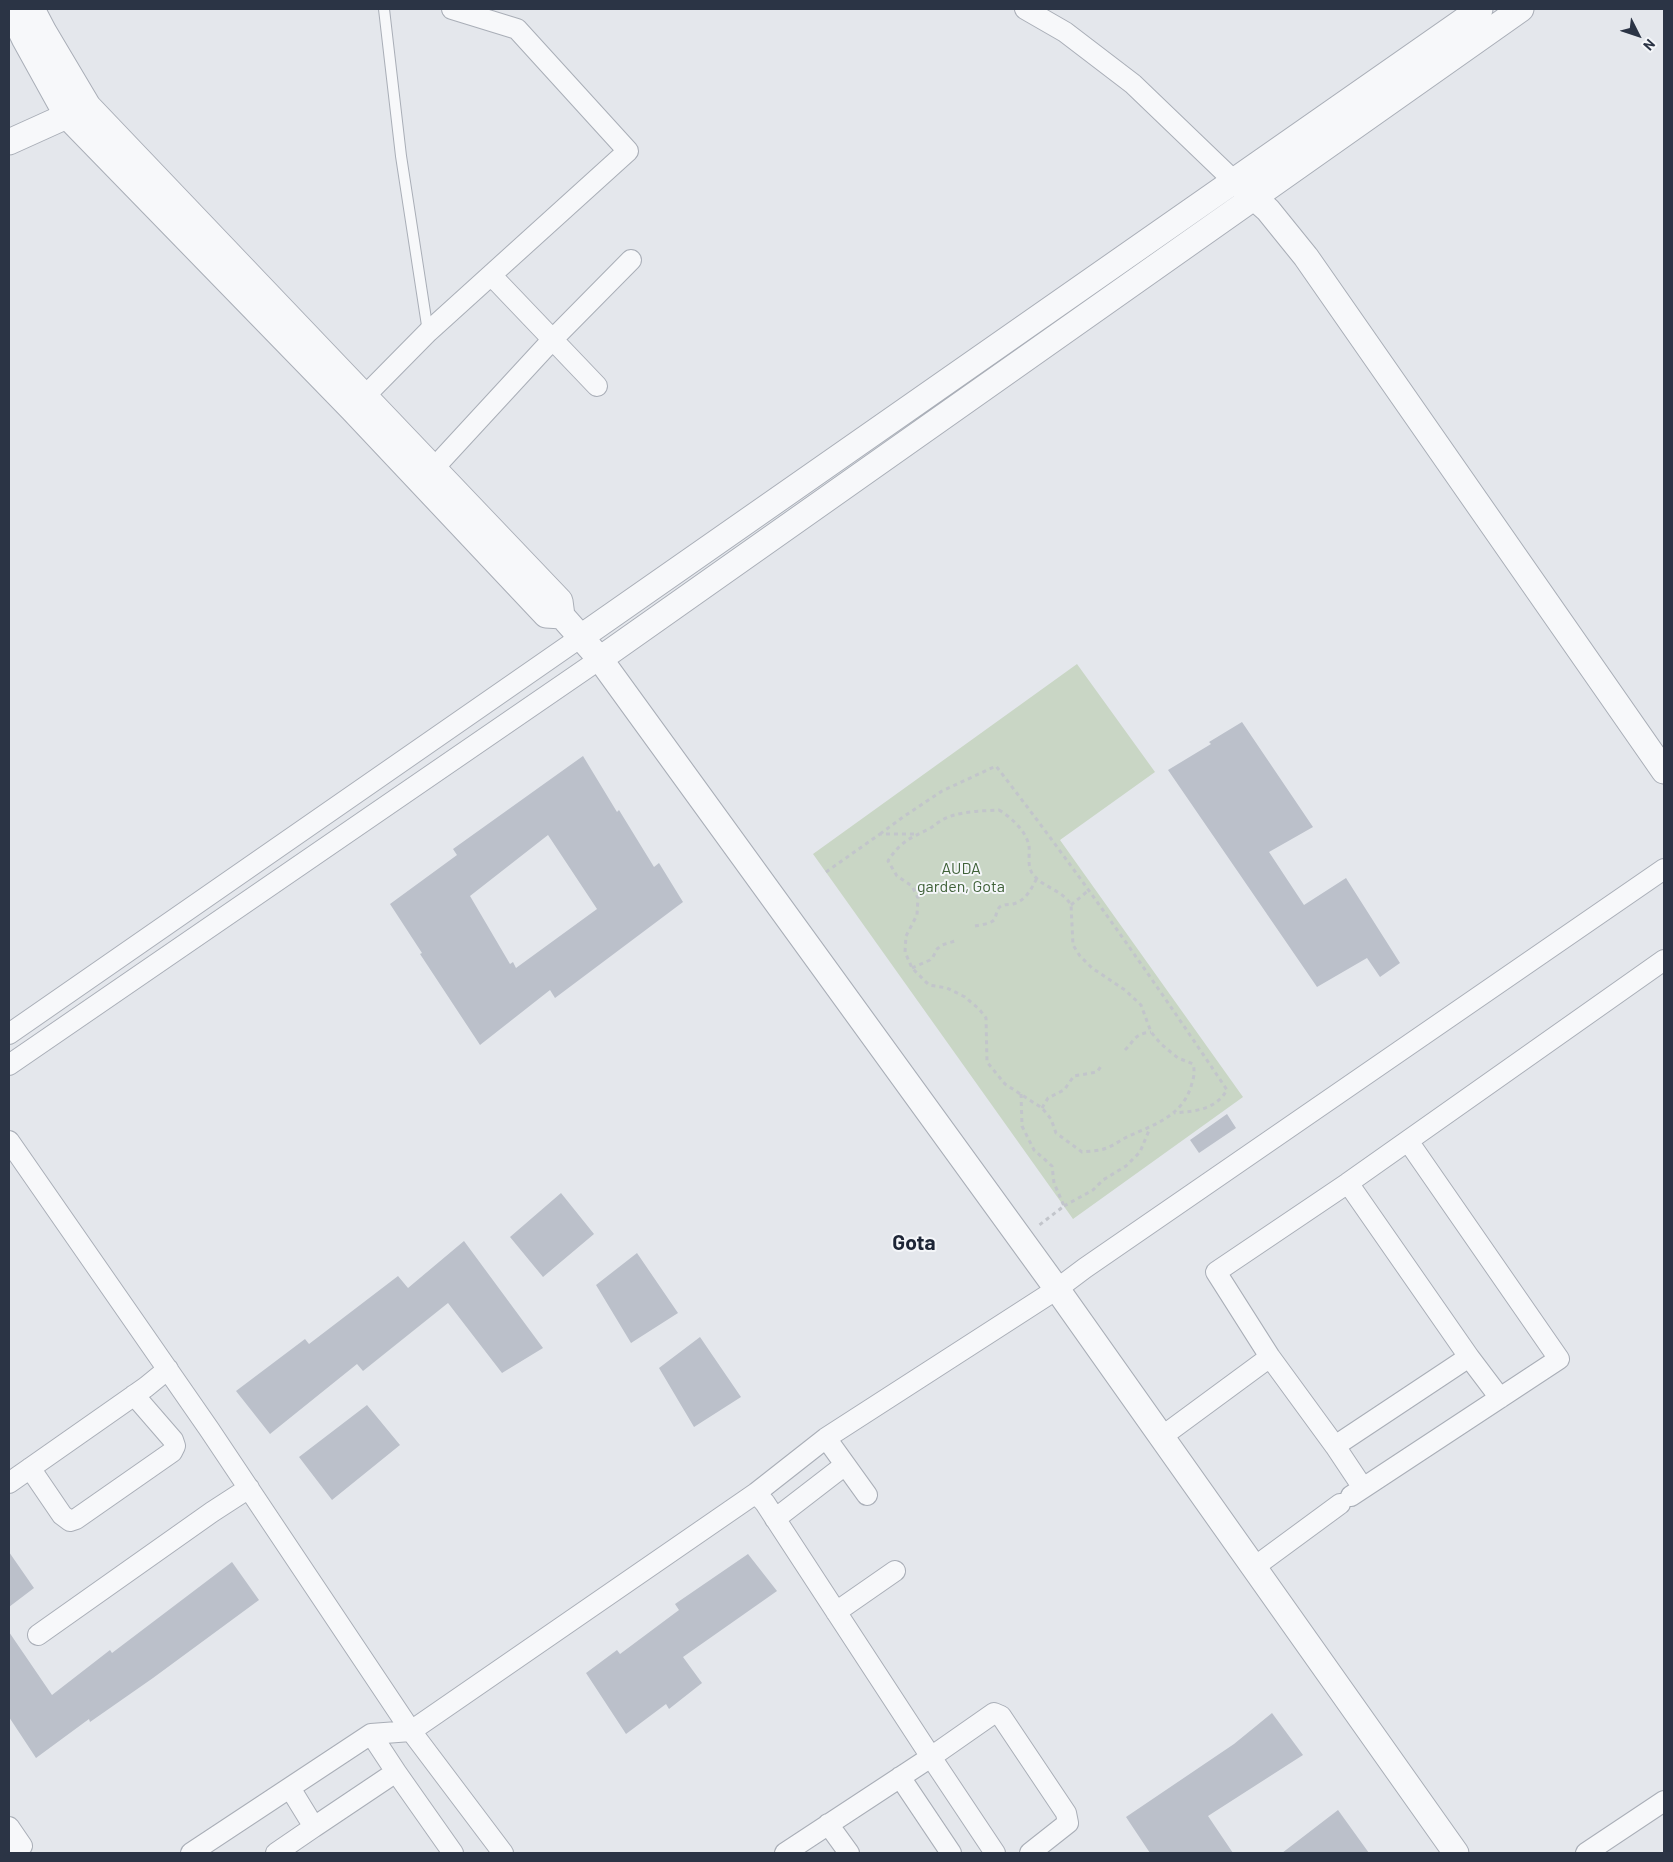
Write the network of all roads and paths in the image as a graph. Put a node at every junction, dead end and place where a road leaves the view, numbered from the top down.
1 (10, 9) edge
2 (32, 9) edge
3 (384, 9) edge
4 (452, 9) edge
5 (1025, 9) edge
6 (1480, 9) edge
7 (1521, 9) edge
8 (78, 111) junction
9 (9, 142) edge
10 (1234, 181) junction
11 (1254, 197) junction
12 (631, 260) dead end
13 (492, 274) junction
14 (428, 332) junction
15 (552, 340) junction
16 (596, 386) dead end
17 (359, 402) junction
18 (434, 468) junction
19 (562, 616) junction
20 (581, 637) junction
21 (600, 659) junction
22 (1664, 771) edge
23 (880, 834) junction
24 (915, 834) junction
25 (1664, 869) edge
26 (826, 872) dead end
27 (1037, 878) junction
28 (1089, 890) junction
29 (1071, 904) junction
30 (975, 926) dead end
31 (955, 941) dead end
32 (1664, 960) edge
33 (912, 968) junction
34 (1151, 1032) junction
35 (9, 1034) edge
36 (1124, 1050) dead end
37 (9, 1065) edge
38 (1102, 1065) dead end
39 (1021, 1093) junction
40 (1042, 1108) junction
41 (1173, 1114) junction
42 (1150, 1128) junction
43 (9, 1140) edge
44 (1408, 1141) junction
45 (1348, 1183) junction
46 (1064, 1206) junction
47 (1021, 1240) junction
48 (1057, 1290) junction
49 (1470, 1356) junction
50 (1270, 1357) junction
51 (168, 1368) junction
52 (134, 1396) junction
53 (1500, 1398) junction
54 (826, 1438) junction
55 (1160, 1438) junction
56 (1335, 1446) junction
57 (845, 1465) junction
58 (30, 1468) junction
59 (9, 1483) edge
60 (249, 1488) junction
61 (756, 1493) junction
62 (867, 1494) dead end
63 (1352, 1496) junction
64 (775, 1519) junction
65 (1253, 1568) junction
66 (895, 1571) dead end
67 (836, 1612) junction
68 (38, 1635) dead end
69 (411, 1731) junction
70 (371, 1734) junction
71 (931, 1757) junction
72 (396, 1772) junction
73 (900, 1777) junction
74 (290, 1788) junction
75 (1664, 1801) edge
76 (828, 1824) junction
77 (9, 1827) edge
78 (314, 1827) junction
79 (796, 1850) edge
80 (20, 1851) edge
81 (190, 1853) edge
82 (276, 1853) edge
83 (453, 1853) edge
84 (503, 1853) edge
85 (849, 1853) edge
86 (951, 1853) edge
87 (995, 1853) edge
88 (1030, 1853) edge
89 (1456, 1853) edge
90 (1586, 1853) edge

1 - 8 street
2 - 8 street
3 - 14 lane
4 - 13 street
5 - 10 street
6 - 10 street
7 - 11 street
8 - 9 street
8 - 17 street
10 - 11 street
10 - 20 street
11 - 21 street
11 - 22 street
12 - 15 street
13 - 14 street
13 - 15 street
14 - 17 street
15 - 16 street
15 - 18 street
17 - 18 street
17 - 19 street
18 - 19 street
19 - 20 street
20 - 21 street
20 - 35 street
21 - 37 street
21 - 47 street
23 - 24 path
23 - 26 path
23 - 28 path
24 - 27 path
24 - 33 path
25 - 48 street
27 - 29 path
27 - 30 path
28 - 29 path
28 - 41 path
29 - 34 path
31 - 33 path
32 - 44 street
33 - 39 path
34 - 36 path
34 - 41 path
38 - 40 path
39 - 40 path
39 - 46 path
40 - 42 path
41 - 42 path
42 - 46 path
43 - 51 street
44 - 45 street
44 - 53 street
45 - 49 street
45 - 50 street
46 - 47 path
47 - 48 street
48 - 54 street
48 - 55 street
49 - 53 street
49 - 56 street
50 - 55 street
50 - 56 street
51 - 52 street
51 - 60 street
52 - 58 street
52 - 58 street
53 - 63 street
54 - 57 street
54 - 61 street
55 - 65 street
56 - 63 street
57 - 62 street
57 - 64 street
58 - 59 street
60 - 68 street
60 - 69 street
61 - 64 street
61 - 69 street
63 - 65 street
64 - 67 street
65 - 89 street
66 - 67 street
67 - 71 street
69 - 70 street
69 - 84 street
70 - 72 street
70 - 74 street
71 - 73 street
71 - 87 street
71 - 88 street
72 - 78 street
72 - 83 street
73 - 76 street
73 - 86 street
74 - 78 street
74 - 81 street
75 - 90 street
76 - 79 street
76 - 85 street
77 - 80 street
78 - 82 street

